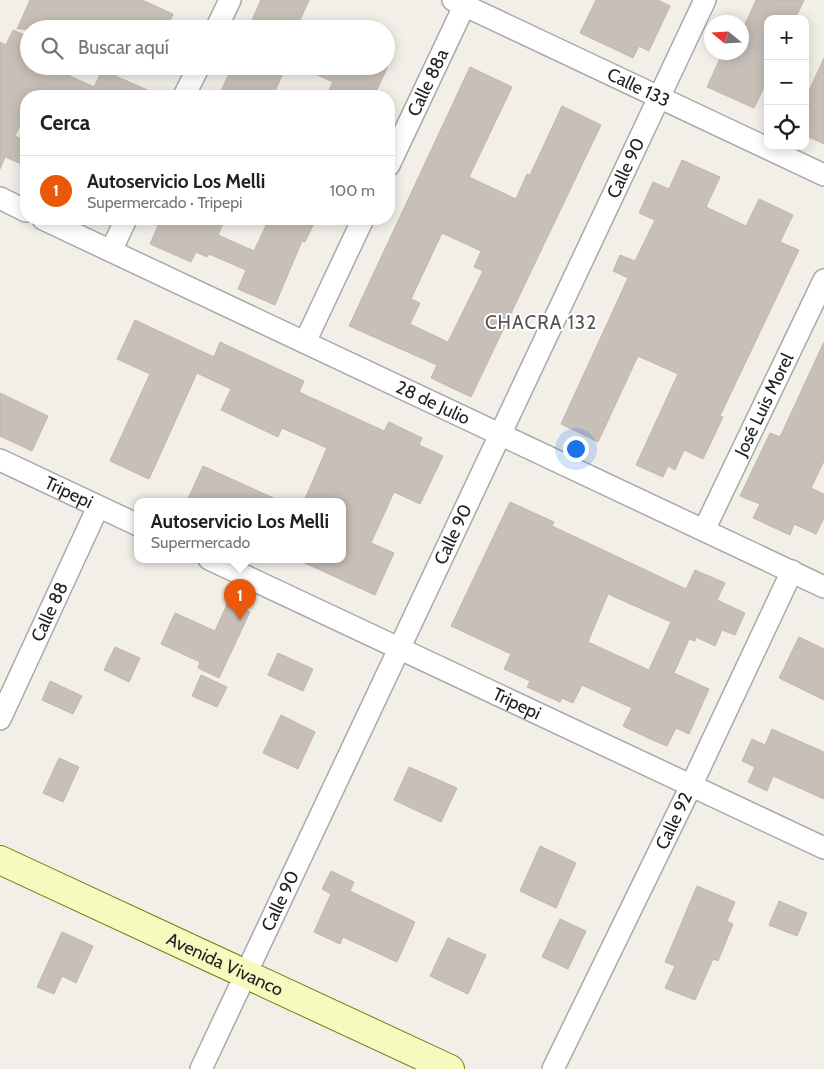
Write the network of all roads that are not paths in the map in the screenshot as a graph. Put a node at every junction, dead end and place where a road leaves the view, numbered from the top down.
1 (230, 0) edge
2 (705, 0) edge
3 (462, 2) edge
4 (220, 20) edge
5 (194, 75) edge
6 (187, 90) edge
7 (660, 97) junction
8 (395, 152) edge
9 (824, 174) edge
10 (0, 198) edge
11 (20, 208) edge
12 (56, 225) edge
13 (123, 225) edge
14 (360, 225) edge
15 (111, 251) junction
16 (824, 280) edge
17 (305, 342) junction
18 (500, 434) junction
19 (0, 460) edge
20 (98, 506) junction
21 (134, 523) edge
22 (704, 530) junction
23 (218, 563) edge
24 (792, 571) junction
25 (824, 587) edge
26 (400, 648) junction
27 (0, 719) edge
28 (691, 786) junction
29 (824, 848) edge
30 (0, 860) edge
31 (246, 975) junction
32 (201, 1069) edge
33 (450, 1069) edge
34 (553, 1069) edge

1 - 4 street
2 - 7 street, Calle 90
3 - 7 street, Calle 133
3 - 8 street, Calle 88a
5 - 6 street
7 - 9 street, Calle 133
7 - 18 street, Calle 90
10 - 11 street
12 - 15 street, 28 de Julio
13 - 15 street
14 - 17 street
15 - 17 street, 28 de Julio
16 - 22 street, José Luis Morel
17 - 18 street, 28 de Julio
18 - 22 street, 28 de Julio
18 - 26 street, Calle 90
19 - 20 street, Tripepi
20 - 21 street, Tripepi
20 - 27 street, Calle 88
22 - 24 street, 28 de Julio
23 - 26 street, Tripepi
24 - 25 street, 28 de Julio
24 - 28 street, Calle 92
26 - 28 street, Tripepi
26 - 31 street, Calle 90
28 - 29 street, Tripepi
28 - 34 street, Calle 92
30 - 31 main road, Avenida Vivanco
31 - 32 street, Calle 90
31 - 33 main road, Avenida Vivanco

